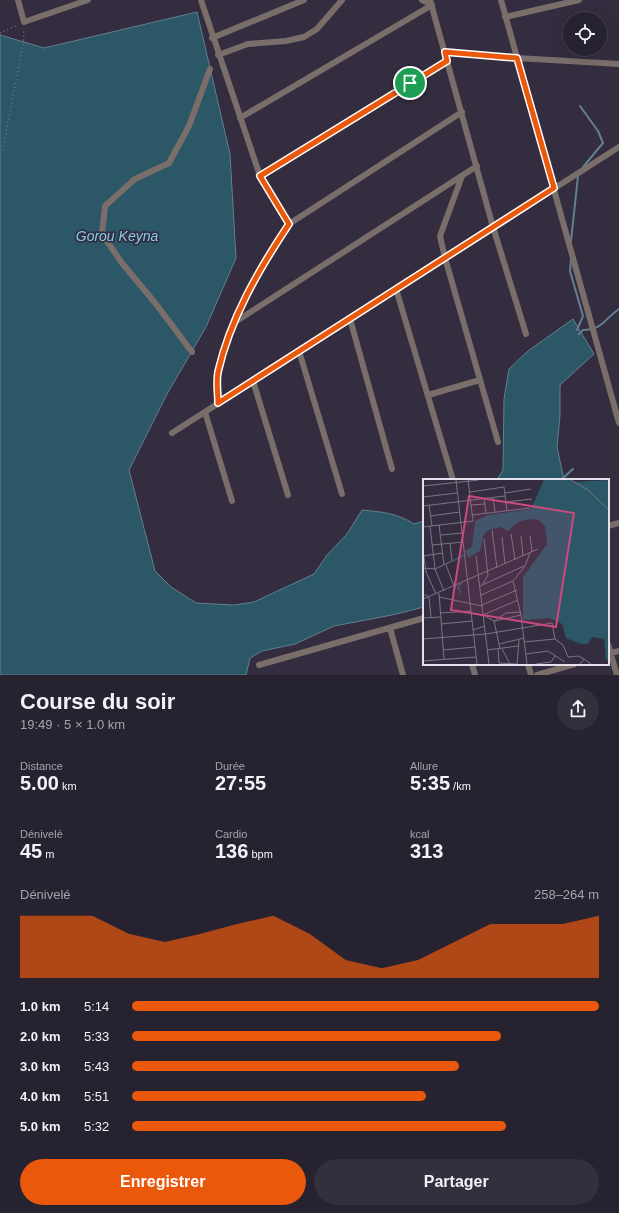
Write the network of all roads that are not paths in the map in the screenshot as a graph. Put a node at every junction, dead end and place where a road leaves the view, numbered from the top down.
1 (18, 0) edge
2 (88, 0) edge
3 (201, 0) edge
4 (304, 0) edge
5 (342, 0) edge
6 (422, 0) edge
7 (501, 0) edge
8 (578, 0) edge
9 (431, 2) edge
10 (506, 17) junction
11 (212, 38) junction
12 (445, 52) junction
13 (218, 55) junction
14 (517, 58) junction
15 (447, 61) junction
16 (619, 64) edge
17 (210, 69) dead end
18 (462, 112) junction
19 (240, 118) junction
20 (619, 147) edge
21 (477, 166) junction
22 (260, 176) junction
23 (462, 176) junction
24 (554, 188) junction
25 (289, 224) junction
26 (493, 227) junction
27 (445, 258) junction
28 (396, 289) junction
29 (350, 319) junction
30 (234, 322) junction
31 (526, 334) dead end
32 (299, 351) junction
33 (192, 352) dead end
34 (480, 380) junction
35 (253, 381) junction
36 (428, 394) junction
37 (218, 403) junction
38 (617, 406) edge
39 (205, 412) junction
40 (619, 423) edge
41 (172, 433) dead end
42 (498, 442) dead end
43 (392, 470) dead end
44 (453, 479) edge
45 (342, 494) dead end
46 (288, 495) dead end
47 (232, 500) dead end
48 (619, 523) edge
49 (609, 526) edge
50 (423, 618) edge
51 (390, 628) junction
52 (619, 651) edge
53 (609, 654) edge
54 (259, 665) dead end
55 (472, 665) edge
56 (528, 665) edge
57 (572, 665) edge
58 (403, 675) edge
59 (475, 675) edge
60 (531, 675) edge
61 (537, 675) edge
62 (617, 675) edge

1 - 2 street
3 - 11 street
4 - 11 street
5 - 13 street
6 - 9 street
7 - 10 street
8 - 10 street
9 - 12 street
9 - 19 street
10 - 14 street
11 - 13 street
12 - 14 street
12 - 15 street
13 - 19 street
14 - 16 street
14 - 24 street
15 - 18 street
15 - 22 street
17 - 33 street
18 - 21 street
18 - 25 street
19 - 22 street
20 - 24 street
21 - 23 street
21 - 26 street
22 - 25 street
23 - 27 street
23 - 30 street
24 - 26 street
24 - 38 street
25 - 30 street
26 - 27 street
26 - 31 street
27 - 28 street
27 - 34 street
28 - 29 street
28 - 36 street
29 - 32 street
29 - 43 street
30 - 37 street
32 - 35 street
32 - 45 street
34 - 36 street
34 - 42 street
35 - 37 street
35 - 46 street
36 - 44 street
37 - 39 street
38 - 40 street
39 - 41 street
39 - 47 street
48 - 49 street
50 - 51 street
51 - 54 street
51 - 58 street
52 - 53 street
53 - 62 street
55 - 59 street
56 - 60 street
57 - 61 street

